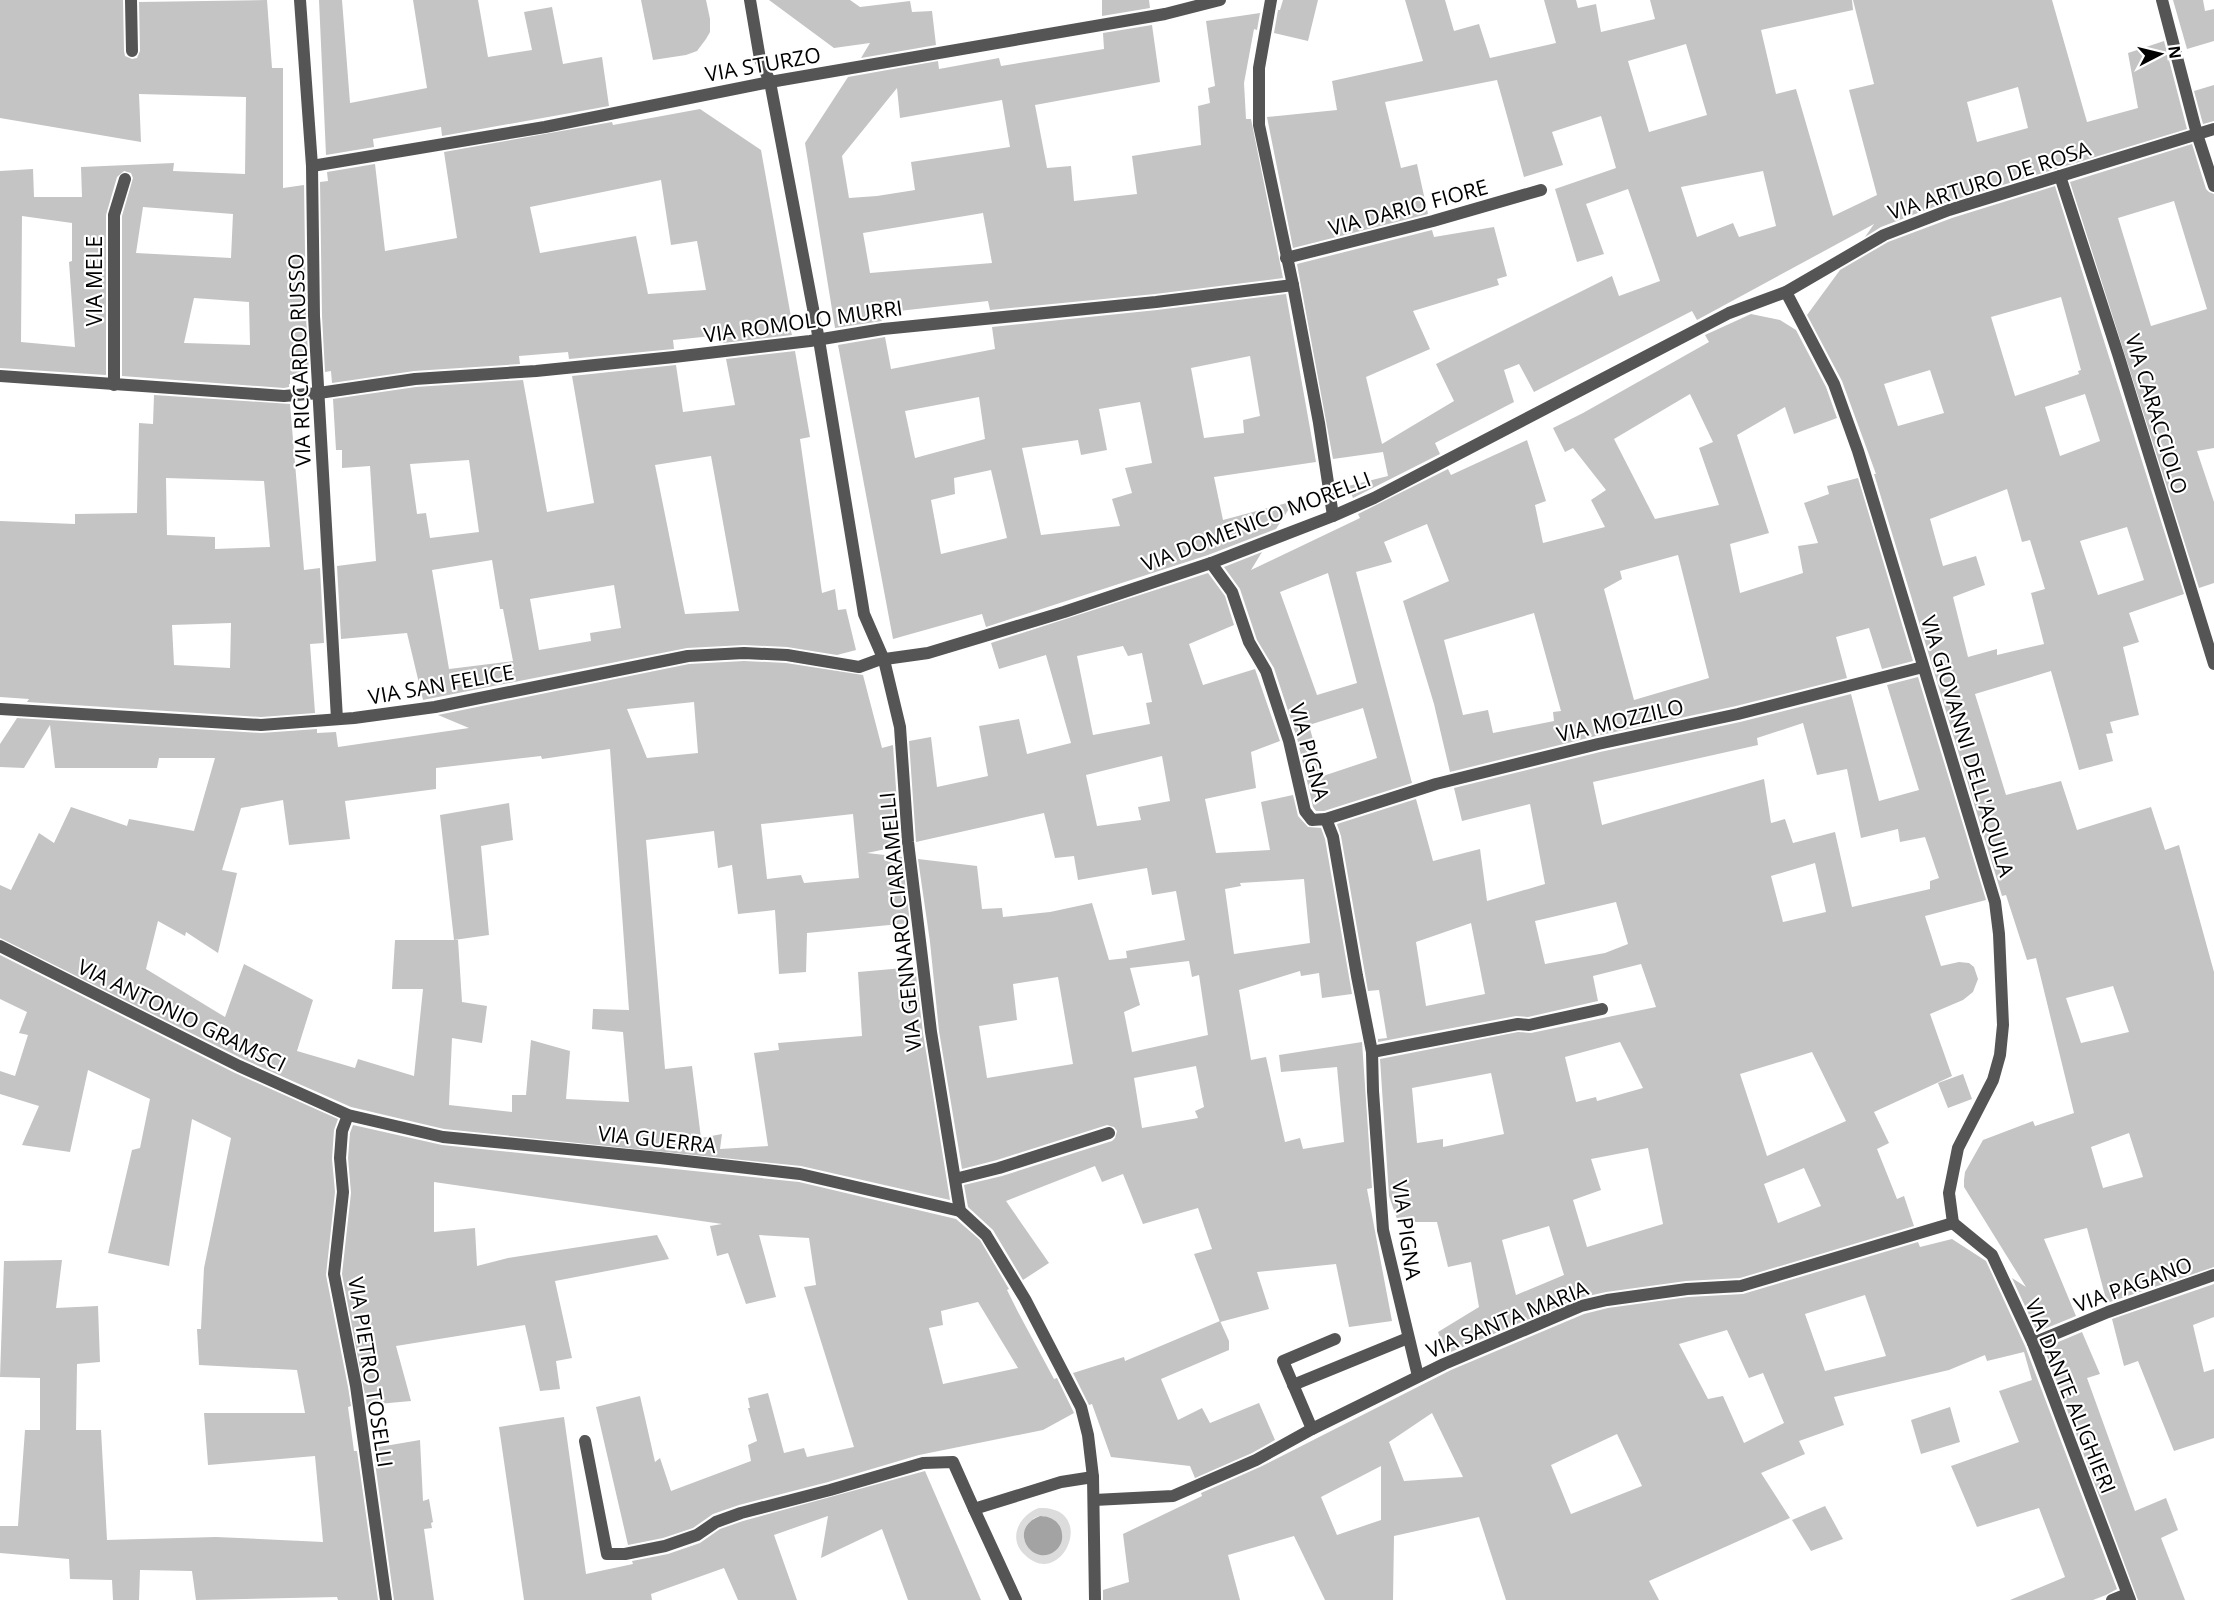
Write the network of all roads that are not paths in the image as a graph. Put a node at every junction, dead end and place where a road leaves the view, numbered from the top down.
1 (131, 0) edge
2 (300, 0) edge
3 (750, 0) edge
4 (1220, 0) edge
5 (1271, 0) edge
6 (2162, 0) edge
7 (132, 51) dead end
8 (770, 82) junction
9 (2214, 129) edge
10 (2198, 134) junction
11 (312, 166) junction
12 (2060, 176) junction
13 (125, 179) dead end
14 (2214, 186) edge
15 (1540, 190) dead end
16 (1286, 258) junction
17 (1293, 285) junction
18 (1786, 292) junction
19 (819, 340) junction
20 (0, 376) edge
21 (114, 385) junction
22 (319, 393) junction
23 (1333, 516) junction
24 (1211, 563) junction
25 (884, 660) junction
26 (2214, 664) edge
27 (1923, 667) junction
28 (0, 709) edge
29 (338, 719) junction
30 (1326, 819) junction
31 (0, 946) edge
32 (1602, 1008) dead end
33 (1372, 1052) junction
34 (348, 1115) junction
35 (1109, 1133) dead end
36 (956, 1179) junction
37 (960, 1211) junction
38 (1953, 1222) junction
39 (2214, 1275) edge
40 (1408, 1338) junction
41 (1335, 1339) dead end
42 (2033, 1343) junction
43 (1418, 1376) junction
44 (1293, 1385) junction
45 (1312, 1429) junction
46 (585, 1441) dead end
47 (1093, 1477) junction
48 (1094, 1500) junction
49 (974, 1509) junction
50 (2129, 1597) edge
51 (386, 1600) edge
52 (1016, 1600) edge
53 (1095, 1600) edge
54 (2112, 1600) edge

1 - 7 street
2 - 11 street, VIA RICCARDO RUSSO
3 - 8 street, VIA GENNARO CIARAMELLI
4 - 8 street, VIA STURZO
5 - 16 street
6 - 10 street
8 - 11 street, VIA STURZO
8 - 19 street, VIA GENNARO CIARAMELLI
9 - 10 street, VIA ARTURO DE ROSA
10 - 12 street, VIA ARTURO DE ROSA
10 - 14 street
11 - 22 street, VIA RICCARDO RUSSO
12 - 18 street, VIA ARTURO DE ROSA
12 - 26 street, VIA CARACCIOLO
13 - 21 street, VIA MELE
15 - 16 street, VIA DARIO FIORE
16 - 17 street
17 - 19 street, VIA ROMOLO MURRI
17 - 23 street
18 - 23 street, VIA DOMENICO MORELLI
18 - 27 street, VIA GIOVANNI DELL'AQUILA
19 - 22 street, VIA ROMOLO MURRI
19 - 25 street, VIA GENNARO CIARAMELLI
20 - 21 street
21 - 22 street
22 - 29 street, VIA RICCARDO RUSSO
23 - 24 street, VIA DOMENICO MORELLI
24 - 25 street, VIA DOMENICO MORELLI
24 - 30 street, VIA PIGNA
25 - 29 street, VIA SAN FELICE
25 - 36 street, VIA GENNARO CIARAMELLI
27 - 30 street, VIA MOZZILO
27 - 38 street, VIA GIOVANNI DELL'AQUILA
28 - 29 street, VIA SAN FELICE
30 - 33 street, VIA PIGNA
31 - 34 street, VIA ANTONIO GRAMSCI
32 - 33 street
33 - 40 street, VIA PIGNA
34 - 37 street, VIA GUERRA
34 - 51 street, VIA PIETRO TOSELLI
35 - 36 street
36 - 37 street, VIA GENNARO CIARAMELLI
37 - 47 street
38 - 42 street, VIA DANTE ALIGHIERI
38 - 43 street, VIA SANTA MARIA
39 - 42 street, VIA PAGANO
40 - 43 street, VIA PIGNA
40 - 44 street
41 - 44 street
42 - 50 street, VIA DANTE ALIGHIERI
43 - 45 street, VIA SANTA MARIA
44 - 45 street
45 - 48 street, VIA SANTA MARIA
46 - 49 street
47 - 48 street
47 - 49 street
48 - 53 street
49 - 52 street
50 - 54 street

